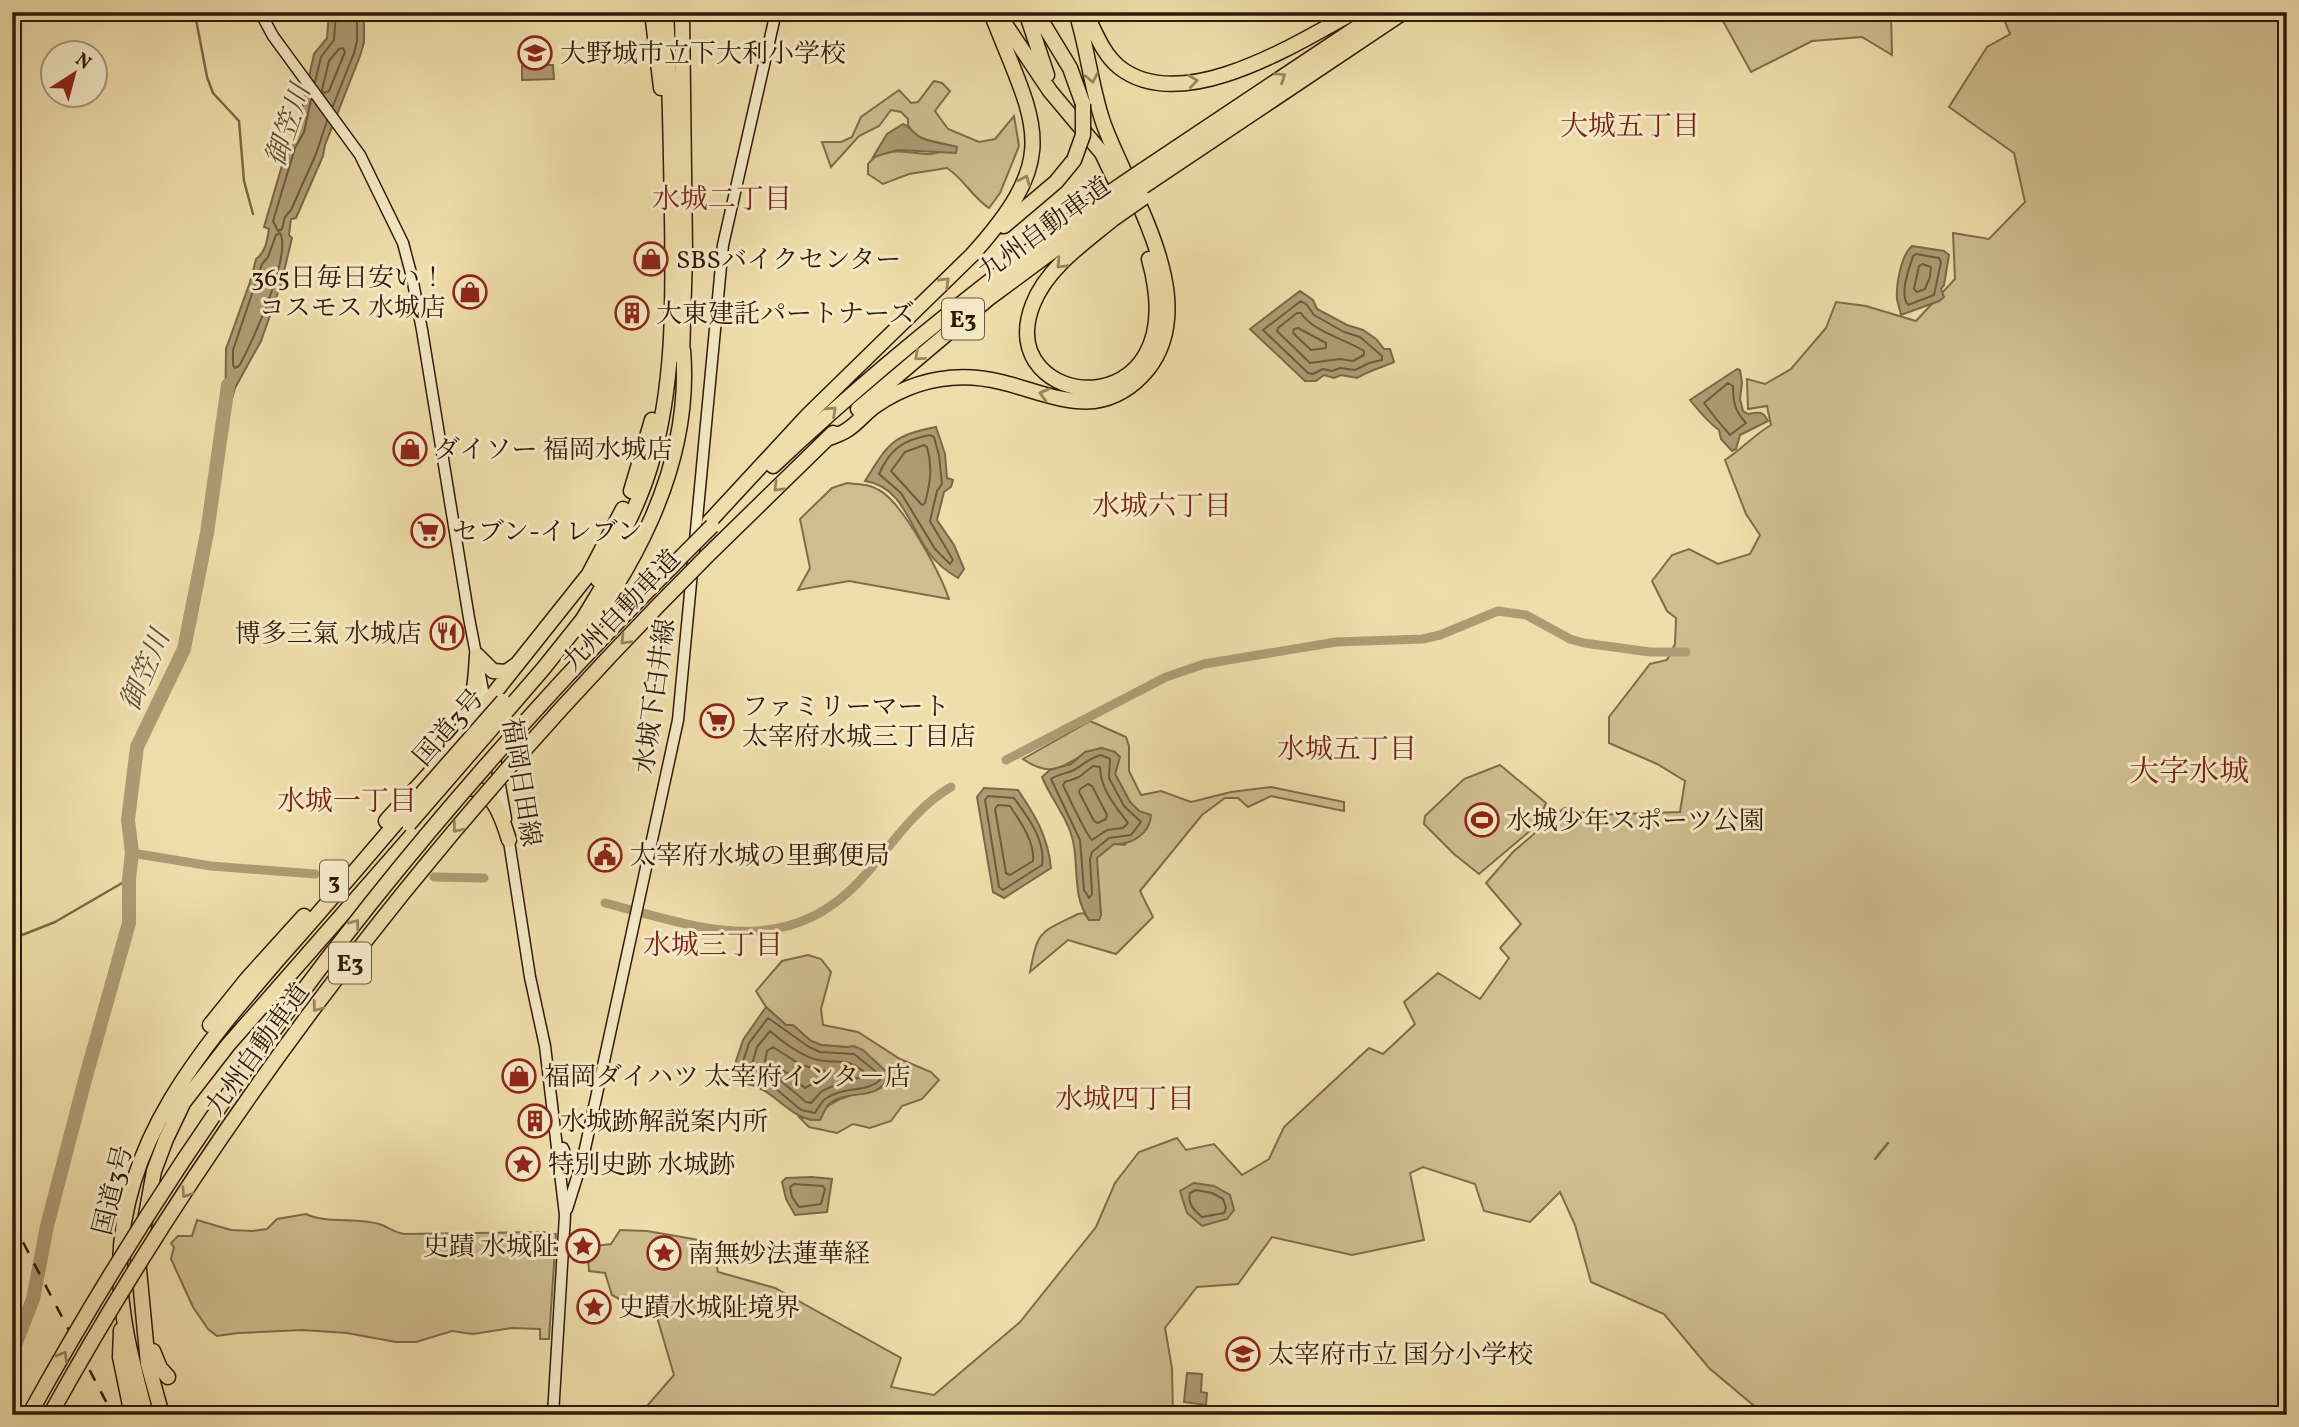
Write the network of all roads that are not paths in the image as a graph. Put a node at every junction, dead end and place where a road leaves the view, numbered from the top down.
1 (260, 12) edge
2 (652, 12) edge
3 (666, 12) edge
4 (682, 12) edge
5 (692, 12) edge
6 (776, 12) edge
7 (991, 12) edge
8 (997, 12) edge
9 (1026, 12) edge
10 (1036, 12) edge
11 (1076, 12) edge
12 (1085, 12) edge
13 (1354, 12) edge
14 (1380, 12) edge
15 (1404, 12) edge
16 (1073, 118) junction
17 (678, 180) junction
18 (1149, 181) junction
19 (1108, 209) junction
20 (972, 255) junction
21 (677, 351) junction
22 (827, 439) junction
23 (710, 524) junction
24 (477, 656) junction
25 (525, 657) junction
26 (486, 705) junction
27 (492, 741) junction
28 (452, 745) junction
29 (440, 801) junction
30 (509, 840) junction
31 (176, 1101) junction
32 (556, 1129) junction
33 (581, 1166) junction
34 (565, 1215) junction
35 (123, 1311) junction
36 (142, 1320) junction
37 (168, 1377) dead end
38 (29, 1415) edge
39 (50, 1415) edge
40 (132, 1415) edge
41 (146, 1415) edge
42 (162, 1415) edge
43 (553, 1415) edge

1 - 24 main road, 福岡日田線
2 - 17 highway
3 - 17 highway, 国道3号 / 3
4 - 17 highway, 国道3号 / 3
5 - 17 highway
6 - 33 main road, 水城下臼井線
20 -> 7 highway
8 - 16 highway
9 - 16 highway
10 - 20 highway, bridge
11 -> 22 highway
12 -> 13 highway
18 -> 14 highway, 九州自動車道 / E3
15 - 18 highway, 九州自動車道 / E3
19 -> 16 highway
17 - 21 highway, 国道3号 / 3
18 - 19 highway, 九州自動車道 / E3, bridge
19 -> 22 highway, 九州自動車道 / E3
23 -> 19 highway, 九州自動車道 / E3
23 -> 20 highway
21 - 25 highway
21 - 27 highway
21 - 31 highway, 国道3号 / 3, bridge
22 -> 39 highway, 九州自動車道 / E3, bridge
38 -> 23 highway, 九州自動車道 / E3, bridge
24 - 25 highway
24 - 26 main road, 福岡日田線
24 - 28 highway, 3
25 - 26 highway
26 - 27 main road, 福岡日田線
26 - 28 highway, 3
27 - 29 highway
27 - 30 main road, 福岡日田線
28 - 31 highway, 3
29 - 30 highway
29 - 31 highway
30 - 32 main road, 福岡日田線
31 - 35 highway, 国道3号 / 3
31 - 36 highway, 国道3号 / 3
32 - 33 main road
32 - 34 main road, 福岡日田線
33 - 34 main road, 水城下臼井線
34 - 43 main road, 福岡日田線
35 - 40 highway
35 - 41 highway, 国道3号 / 3
36 - 37 highway
36 - 42 highway, 国道3号 / 3

